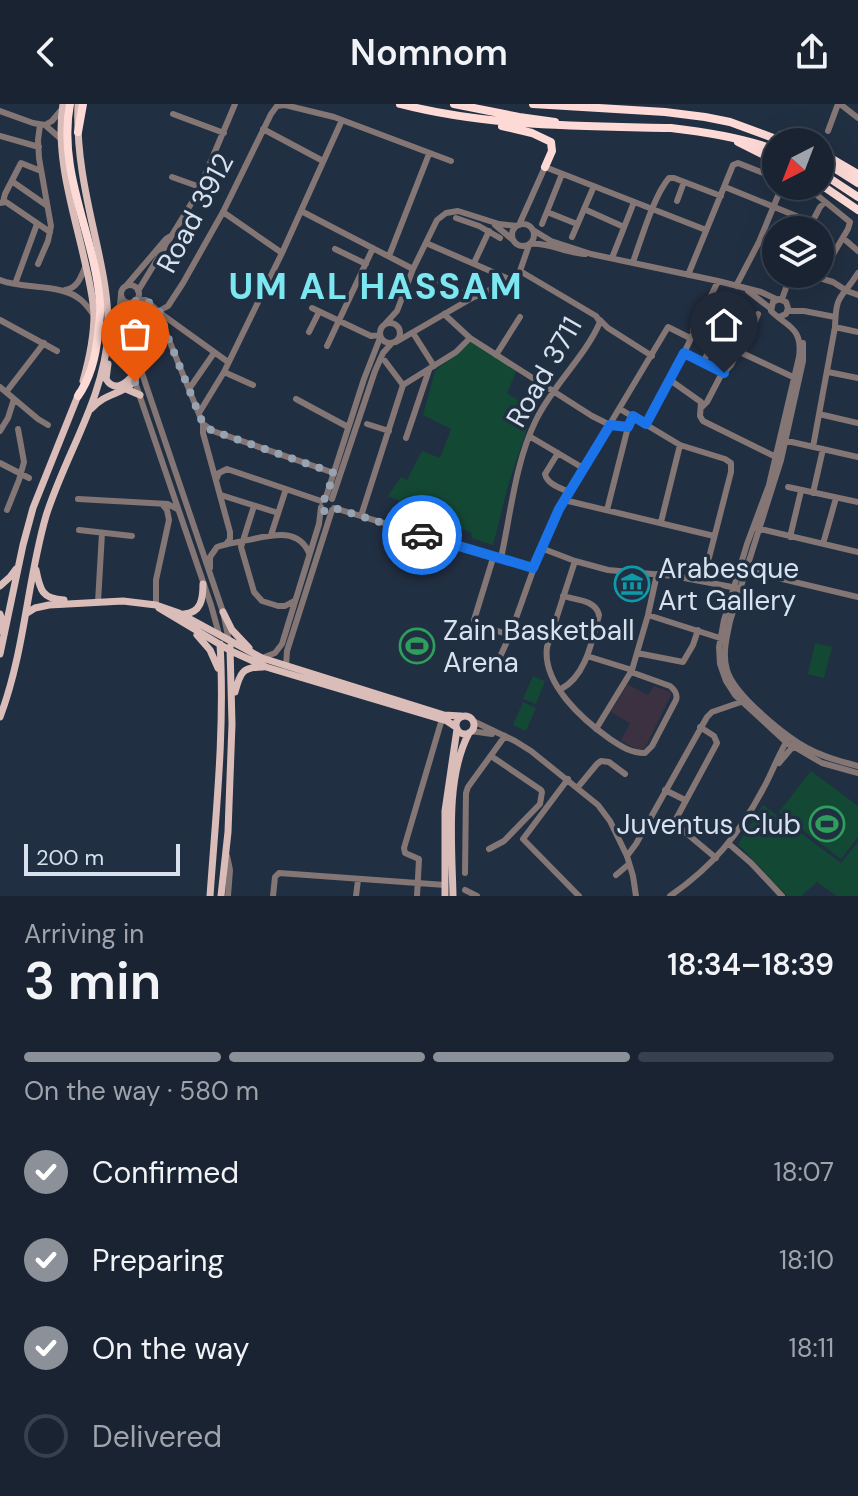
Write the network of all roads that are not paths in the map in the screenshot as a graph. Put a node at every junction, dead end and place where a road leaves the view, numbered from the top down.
1 (80, 104) edge
2 (235, 104) edge
3 (400, 104) edge
4 (454, 104) edge
5 (537, 104) edge
6 (839, 104) edge
7 (65, 106) edge
8 (0, 111) edge
9 (173, 114) dead end
10 (463, 117) junction
11 (858, 118) edge
12 (342, 120) junction
13 (730, 122) junction
14 (42, 125) junction
15 (571, 126) junction
16 (829, 128) edge
17 (263, 129) junction
18 (762, 130) edge
19 (78, 132) joint
20 (224, 133) junction
21 (762, 134) edge
22 (0, 136) edge
23 (730, 138) junction
24 (61, 139) junction
25 (762, 146) edge
26 (39, 147) junction
27 (429, 154) junction
28 (762, 154) edge
29 (834, 160) edge
30 (323, 161) junction
31 (451, 161) dead end
32 (545, 167) junction
33 (834, 168) edge
34 (41, 171) junction
35 (762, 172) edge
36 (562, 174) junction
37 (858, 174) edge
38 (172, 177) dead end
39 (834, 181) edge
40 (13, 182) junction
41 (684, 182) junction
42 (858, 183) edge
43 (594, 186) junction
44 (200, 187) junction
45 (725, 187) junction
46 (834, 194) edge
47 (721, 196) junction
48 (858, 197) edge
49 (777, 200) edge
50 (823, 200) edge
51 (677, 201) dead end
52 (2, 202) edge
53 (634, 202) junction
54 (825, 202) junction
55 (46, 205) junction
56 (528, 207) junction
57 (774, 207) junction
58 (584, 209) junction
59 (653, 210) junction
60 (858, 210) edge
61 (301, 211) junction
62 (223, 212) junction
63 (547, 212) junction
64 (796, 216) edge
65 (815, 216) edge
66 (456, 218) dead end
67 (849, 220) junction
68 (858, 220) edge
69 (482, 222) junction
70 (37, 224) junction
71 (542, 224) dead end
72 (577, 224) junction
73 (518, 226) junction
74 (624, 227) junction
75 (532, 229) junction
76 (706, 230) junction
77 (489, 231) junction
78 (50, 232) junction
79 (572, 237) dead end
80 (500, 238) dead end
81 (843, 238) junction
82 (515, 241) junction
83 (759, 242) junction
84 (426, 243) junction
85 (762, 243) edge
86 (529, 244) junction
87 (373, 248) junction
88 (335, 249) dead end
89 (858, 251) edge
90 (282, 253) junction
91 (834, 253) edge
92 (591, 254) junction
93 (389, 256) junction
94 (156, 257) junction
95 (612, 258) junction
96 (633, 262) junction
97 (474, 263) junction
98 (38, 264) dead end
99 (366, 264) junction
100 (86, 265) junction
101 (520, 268) junction
102 (413, 269) junction
103 (858, 273) edge
104 (688, 275) junction
105 (511, 280) junction
106 (439, 281) dead end
107 (718, 281) junction
108 (7, 282) edge
109 (834, 283) edge
110 (126, 286) junction
111 (739, 287) junction
112 (786, 288) edge
113 (844, 290) junction
114 (61, 291) junction
115 (138, 291) junction
116 (0, 292) edge
117 (121, 295) junction
118 (858, 295) edge
119 (472, 298) junction
120 (781, 300) junction
121 (134, 301) junction
122 (770, 308) junction
123 (397, 311) junction
124 (800, 311) junction
125 (159, 312) junction
126 (789, 313) junction
127 (444, 314) junction
128 (758, 314) dead end
129 (94, 315) junction
130 (520, 317) dead end
131 (779, 317) junction
132 (835, 317) junction
133 (0, 320) edge
134 (600, 320) junction
135 (339, 322) junction
136 (385, 324) junction
137 (835, 327) junction
138 (399, 328) junction
139 (309, 332) dead end
140 (414, 332) junction
141 (858, 332) edge
142 (692, 334) junction
143 (380, 336) junction
144 (470, 338) junction
145 (714, 340) junction
146 (44, 343) junction
147 (393, 343) junction
148 (801, 343) junction
149 (327, 346) dead end
150 (106, 350) junction
151 (57, 351) dead end
152 (740, 352) junction
153 (214, 353) junction
154 (684, 353) junction
155 (496, 355) junction
156 (652, 356) junction
157 (385, 361) dead end
158 (228, 362) junction
159 (703, 363) junction
160 (139, 367) junction
161 (432, 367) junction
162 (224, 372) junction
163 (828, 372) junction
164 (724, 373) junction
165 (793, 377) junction
166 (134, 378) junction
167 (858, 378) edge
168 (670, 380) junction
169 (253, 385) dead end
170 (403, 385) junction
171 (3, 389) edge
172 (126, 389) junction
173 (189, 389) junction
174 (554, 391) junction
175 (140, 395) junction
176 (78, 396) junction
177 (14, 399) junction
178 (296, 399) dead end
179 (702, 407) junction
180 (620, 409) junction
181 (395, 411) junction
182 (199, 413) junction
183 (87, 414) junction
184 (819, 414) junction
185 (633, 416) junction
186 (413, 417) junction
187 (858, 423) edge
188 (203, 424) junction
189 (367, 424) dead end
190 (646, 424) junction
191 (48, 425) dead end
192 (610, 425) junction
193 (348, 427) junction
194 (628, 427) junction
195 (18, 429) dead end
196 (0, 431) edge
197 (389, 431) junction
198 (529, 436) junction
199 (406, 438) dead end
200 (783, 440) junction
201 (680, 445) junction
202 (813, 447) junction
203 (823, 449) junction
204 (558, 453) junction
205 (858, 457) edge
206 (778, 458) junction
207 (1, 467) edge
208 (583, 468) junction
209 (334, 473) junction
210 (21, 474) junction
211 (29, 478) dead end
212 (216, 480) junction
213 (788, 487) dead end
214 (286, 489) junction
215 (170, 490) junction
216 (801, 491) junction
217 (569, 492) junction
218 (813, 493) junction
219 (221, 495) junction
220 (836, 498) junction
221 (78, 499) dead end
222 (564, 500) junction
223 (325, 501) junction
224 (858, 502) edge
225 (162, 504) junction
226 (254, 506) junction
227 (177, 509) junction
228 (333, 509) junction
229 (7, 510) dead end
230 (607, 510) junction
231 (278, 513) junction
232 (361, 516) junction
233 (661, 522) junction
234 (756, 528) junction
235 (79, 530) dead end
236 (102, 533) junction
237 (271, 535) junction
238 (132, 536) dead end
239 (714, 536) junction
240 (790, 537) junction
241 (243, 541) junction
242 (226, 544) junction
243 (823, 544) junction
244 (541, 548) junction
245 (858, 552) edge
246 (309, 555) junction
247 (497, 557) junction
248 (575, 561) junction
249 (19, 563) junction
250 (35, 566) junction
251 (533, 568) junction
252 (743, 570) junction
253 (657, 574) junction
254 (211, 576) junction
255 (703, 581) junction
256 (203, 584) junction
257 (0, 586) edge
258 (858, 587) edge
259 (737, 588) junction
260 (563, 596) junction
261 (857, 597) edge
262 (296, 599) junction
263 (98, 602) junction
264 (156, 605) junction
265 (278, 606) junction
266 (223, 612) junction
267 (27, 613) junction
268 (179, 613) junction
269 (0, 614) edge
270 (648, 615) junction
271 (289, 622) junction
272 (187, 625) junction
273 (698, 630) junction
274 (219, 634) junction
275 (510, 635) junction
276 (0, 639) edge
277 (723, 639) junction
278 (229, 641) junction
279 (220, 645) junction
280 (0, 650) edge
281 (231, 651) junction
282 (637, 653) junction
283 (259, 656) junction
284 (587, 656) junction
285 (499, 659) dead end
286 (286, 666) junction
287 (266, 667) junction
288 (631, 671) junction
289 (321, 681) junction
290 (222, 685) junction
291 (561, 689) junction
292 (232, 702) junction
293 (741, 702) junction
294 (461, 716) junction
295 (0, 717) edge
296 (442, 719) junction
297 (473, 721) junction
298 (700, 727) junction
299 (456, 728) junction
300 (596, 729) junction
301 (470, 732) junction
302 (505, 736) junction
303 (791, 742) junction
304 (491, 756) junction
305 (858, 766) edge
306 (858, 773) edge
307 (625, 774) dead end
308 (572, 783) junction
309 (665, 790) junction
310 (685, 800) junction
311 (545, 808) junction
312 (729, 844) junction
313 (489, 849) dead end
314 (225, 852) junction
315 (716, 858) junction
316 (628, 860) junction
317 (465, 873) dead end
318 (616, 875) dead end
319 (358, 880) junction
320 (418, 884) junction
321 (445, 885) junction
322 (465, 890) dead end
323 (210, 896) edge
324 (221, 896) edge
325 (228, 896) edge
326 (273, 896) edge
327 (356, 896) edge
328 (417, 896) edge
329 (445, 896) edge
330 (453, 896) edge
331 (477, 896) edge
332 (579, 896) edge
333 (636, 896) edge
334 (670, 896) edge
335 (782, 896) edge

1 - 19 highway
2 - 20 street
3 - 10 highway
4 - 15 highway
5 - 13 highway
6 - 11 street
6 - 16 street
7 - 14 street
7 - 24 main road
7 - 176 highway
8 - 14 street
9 - 20 street
10 - 15 highway
10 - 32 highway
12 - 17 street
12 - 27 street
12 - 30 street
13 - 18 highway
13 - 21 highway
14 - 24 street
14 - 26 street
15 - 23 highway
17 - 30 street
17 - 62 street, Road 3912
19 - 150 main road
20 - 44 street
22 - 26 street
23 - 25 highway
23 - 28 highway
24 - 100 main road
26 - 34 street
27 - 31 street
27 - 93 street
29 - 37 highway
30 - 61 street
32 - 36 street
32 - 56 street
33 - 42 highway
34 - 40 street
34 - 55 street
35 - 45 street
36 - 43 street
36 - 63 street
38 - 44 street
39 - 48 highway
40 - 52 street
40 - 55 street
41 - 47 street
41 - 51 street
41 - 59 street
43 - 53 street
43 - 58 street
44 - 94 street
45 - 47 street
45 - 57 street
46 - 60 highway
47 - 76 street
49 - 57 street
50 - 54 street
52 - 70 street
53 - 59 street
53 - 74 street
54 - 65 street
54 - 67 street
55 - 78 street
56 - 73 street
56 - 75 street
57 - 64 street
57 - 83 street
58 - 72 street
58 - 74 street
59 - 76 street
59 - 96 street
61 - 87 street
61 - 90 street
62 - 90 street
62 - 125 street, Road 3912
63 - 71 street
63 - 72 street
66 - 69 street
67 - 68 street
67 - 81 street
69 - 73 street
69 - 77 street
69 - 82 street
69 - 84 street
70 - 78 street
70 - 108 street
72 - 79 street
73 - 75 street
73 - 82 street
74 - 95 street
75 - 86 street
75 - 92 street
76 - 104 street
77 - 80 street
77 - 97 street
78 - 98 street
81 - 89 street
81 - 91 street
82 - 86 street
82 - 101 street
83 - 85 street
83 - 111 street
84 - 97 street
84 - 102 street
86 - 92 street
86 - 101 street
87 - 93 street
87 - 99 street
88 - 99 street
90 - 158 street
92 - 95 street
93 - 102 street
94 - 110 street
94 - 115 street
95 - 96 street
96 - 104 street
97 - 105 street
99 - 135 street
100 - 114 street
100 - 129 main road
101 - 105 street
101 - 134 street, Road 3711
102 - 123 street
103 - 113 street
104 - 107 street
105 - 119 street
106 - 119 street
107 - 111 street
107 - 142 street
108 - 114 street
108 - 116 street
109 - 113 street
110 - 115 street
110 - 117 street
111 - 120 street
111 - 122 street
112 - 120 street
113 - 118 street
113 - 132 street
114 - 129 street
115 - 121 street
117 - 121 street
117 - 166 street
119 - 127 street
120 - 122 street
120 - 124 street
120 - 126 street
121 - 125 street
121 - 160 street
122 - 131 street
123 - 136 street
123 - 138 street
124 - 126 street
124 - 132 street
125 - 153 street
125 - 173 street
126 - 131 street
126 - 148 street
127 - 140 street
127 - 144 street
128 - 152 street
129 - 176 main road
130 - 155 street
131 - 148 street
132 - 137 street
133 - 146 street
134 - 156 street
134 - 174 street, Road 3711
135 - 139 street
135 - 143 street
135 - 149 street
136 - 138 street
136 - 143 street
137 - 141 street
137 - 163 street
138 - 140 street
138 - 147 street
140 - 147 street
140 - 161 street
142 - 145 street
142 - 154 street
142 - 156 street
143 - 147 street
143 - 193 street
144 - 155 street
144 - 161 street
145 - 152 street
145 - 159 street
146 - 151 street
146 - 171 street
147 - 223 street
148 - 165 street
148 - 200 street
150 - 166 main road
150 - 183 main road
152 - 164 street
152 - 165 street
153 - 158 street
153 - 173 street
154 - 159 street
154 - 168 street
155 - 174 street
156 - 180 street
157 - 170 street
158 - 162 street
159 - 164 street
160 - 166 main road
160 - 254 street
161 - 170 street
161 - 186 street
162 - 169 street
162 - 182 street
163 - 167 street
163 - 184 street
164 - 179 street
165 - 200 street
166 - 172 main road
166 - 175 street
168 - 179 street
168 - 190 street
170 - 181 street
171 - 177 street
172 - 175 main road
172 - 183 main road
173 - 182 street
174 - 192 street
174 - 198 street, Road 3711
175 - 215 street
176 - 249 main road
177 - 191 street
177 - 196 street
178 - 193 street
179 - 206 street
180 - 185 street
180 - 192 street
181 - 186 street
181 - 197 street
182 - 188 street
183 - 250 main road
184 - 187 street
184 - 202 street
185 - 190 street
185 - 194 street
186 - 199 street
188 - 209 street
188 - 212 street
189 - 197 street
190 - 201 street
192 - 194 street
192 - 208 street
193 - 209 street
194 - 230 street
195 - 210 street
197 - 232 street
198 - 204 street
198 - 247 street, Road 3711
200 - 202 street
200 - 206 street
201 - 233 street
201 - 239 street
202 - 203 street
203 - 205 street
203 - 218 street
204 - 208 street
204 - 217 street
206 - 234 street
207 - 210 street
208 - 217 street
209 - 223 street
210 - 211 street
210 - 229 street
212 - 214 street
212 - 219 street
213 - 216 street
214 - 223 street
214 - 231 street
215 - 225 street
215 - 227 street
216 - 218 street
216 - 240 street
217 - 222 street
218 - 220 street
219 - 226 street
219 - 242 street
220 - 224 street
220 - 243 street
221 - 225 street
222 - 230 street
222 - 244 street
223 - 228 street
223 - 228 street
223 - 246 street
225 - 227 street
225 - 264 street
226 - 231 street
226 - 241 street
227 - 256 street
228 - 232 street
228 - 286 street
230 - 233 street
231 - 237 street
232 - 247 street
233 - 239 street
234 - 240 street
234 - 252 street
235 - 236 street
236 - 238 street
236 - 263 street
237 - 241 street
237 - 246 street
239 - 255 street
240 - 243 street
241 - 242 street
241 - 265 street
242 - 254 street
243 - 245 street
244 - 248 street
244 - 251 street
246 - 262 street
247 - 251 street
247 - 275 street, Road 3711
248 - 253 street
248 - 260 street
249 - 257 main road
249 - 280 main road
250 - 263 main road
250 - 267 main road
251 - 275 street
252 - 259 street
252 - 261 street
253 - 255 street
253 - 270 street
254 - 266 street
255 - 259 street
256 - 268 main road
256 - 274 street
258 - 261 street
259 - 277 street
260 - 284 street
260 - 291 street
262 - 265 street
262 - 271 street
263 - 264 main road
263 - 267 main road
264 - 268 main road
264 - 272 main road
265 - 271 street
266 - 278 street
266 - 283 main road
267 - 295 main road
268 - 274 main road
269 - 276 main road
270 - 273 street
270 - 282 street
271 - 283 street
272 - 279 main road
272 - 290 main road
273 - 277 street
273 - 282 street
274 - 278 main road
274 - 279 main road
275 - 285 street
277 - 293 street
277 - 303 street
278 - 281 main road
278 - 283 main road
279 - 281 main road
279 - 290 main road
281 - 287 main road
281 - 292 main road
282 - 288 street
283 - 286 main road
284 - 288 street
284 - 291 street
286 - 289 main road
287 - 289 main road
287 - 292 main road
288 - 300 street
288 - 300 street
289 - 294 main road
289 - 296 main road
290 - 323 main road
291 - 300 street
292 - 314 main road
293 - 298 street
293 - 303 street
294 - 297 main road
294 - 299 main road
296 - 299 main road
296 - 320 street
297 - 301 main road
297 - 302 street
298 - 309 street
298 - 310 street
299 - 301 main road
299 - 321 main road
301 - 302 street
301 - 330 main road
302 - 304 street
302 - 308 street
303 - 305 street
303 - 306 street
303 - 312 street
304 - 311 street
304 - 317 street
307 - 308 street
308 - 311 street
308 - 316 street
309 - 310 street
309 - 316 street
310 - 315 street
311 - 313 street
311 - 332 street
312 - 315 street
312 - 335 street
314 - 324 main road
314 - 325 street
315 - 334 street
316 - 318 street
316 - 333 street
319 - 320 street
319 - 326 street
319 - 327 street
320 - 321 street
320 - 328 street
321 - 329 main road
322 - 331 street

